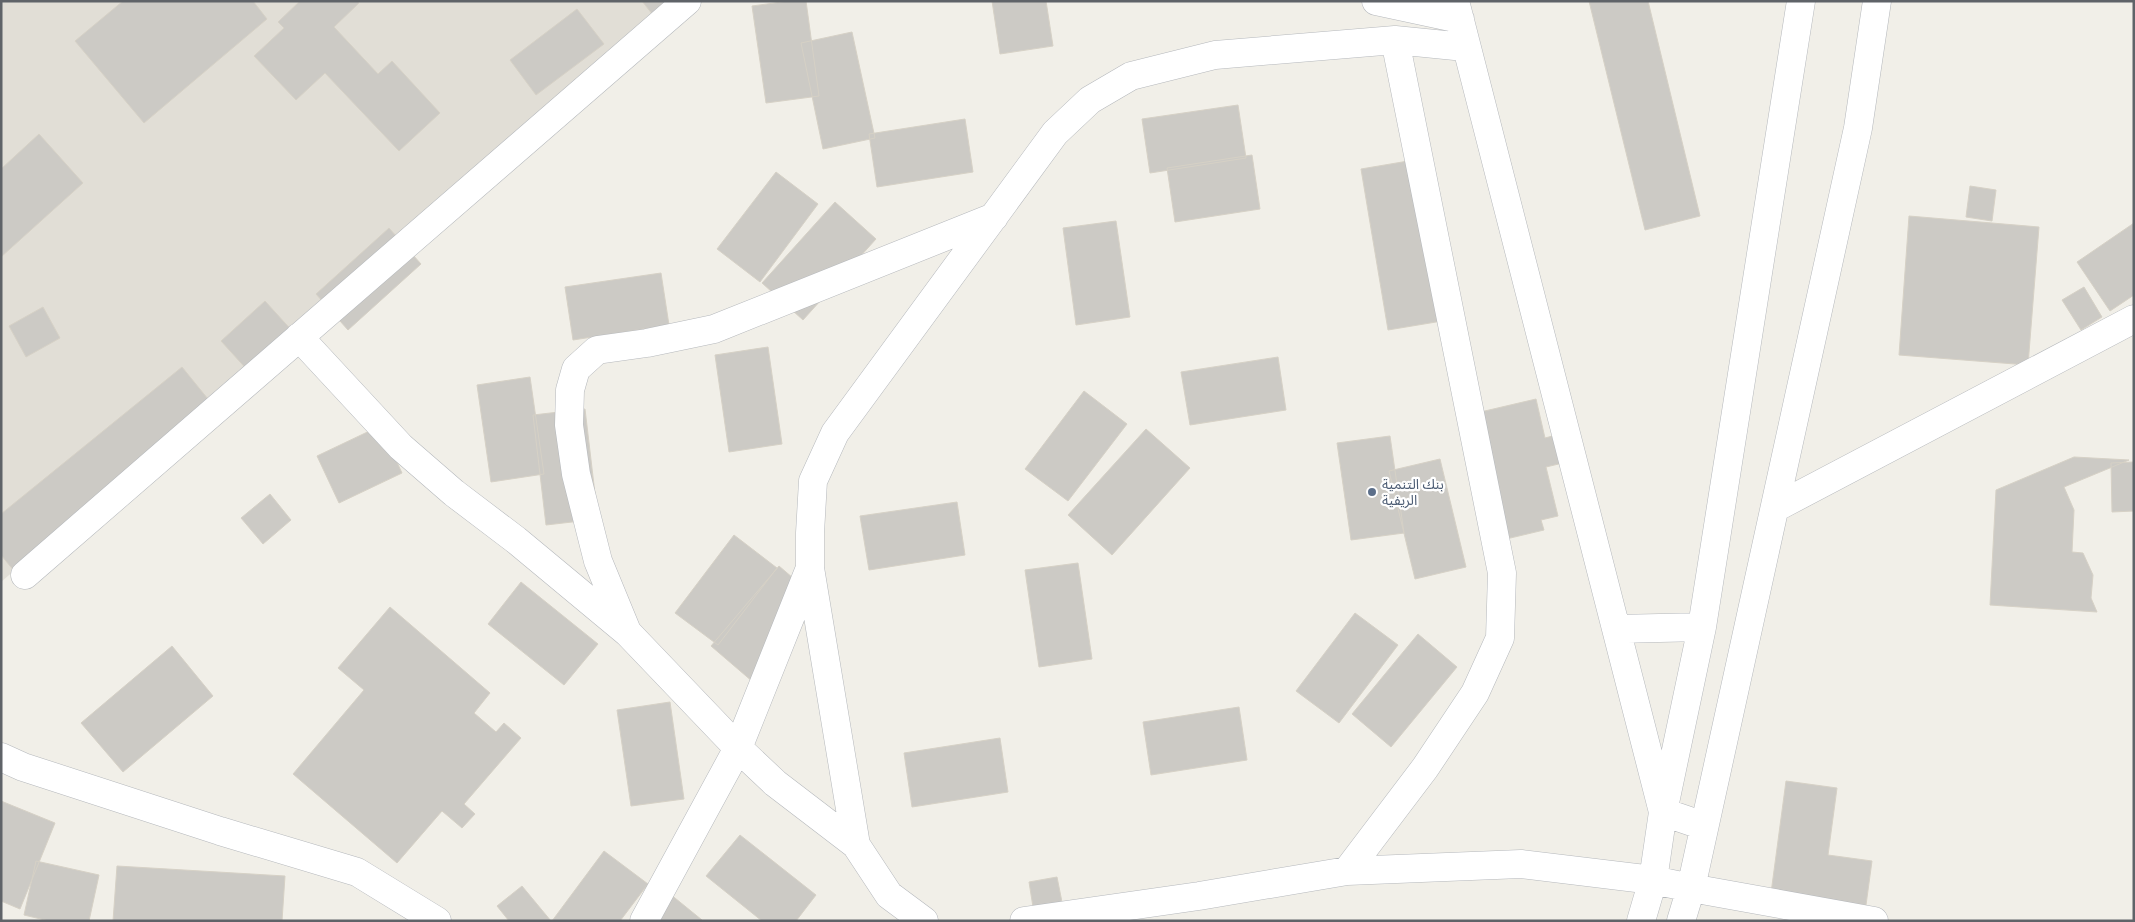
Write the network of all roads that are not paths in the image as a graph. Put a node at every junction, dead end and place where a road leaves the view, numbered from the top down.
1 (687, 1) edge
2 (1376, 1) edge
3 (1801, 1) edge
4 (1877, 1) edge
5 (1458, 10) edge
6 (1395, 40) junction
7 (1465, 47) junction
8 (994, 217) junction
9 (2134, 319) edge
10 (299, 337) junction
11 (1775, 508) junction
12 (810, 568) junction
13 (25, 575) dead end
14 (1702, 628) junction
15 (1616, 629) junction
16 (628, 633) junction
17 (738, 748) junction
18 (1, 757) edge
19 (1663, 812) junction
20 (1704, 826) junction
21 (856, 845) junction
22 (1347, 870) junction
23 (1653, 880) junction
24 (1690, 888) junction
25 (1093, 915) edge
26 (437, 921) edge
27 (644, 921) edge
28 (924, 921) edge
29 (1024, 921) edge
30 (1641, 921) edge
31 (1681, 921) edge
32 (1874, 921) edge

1 - 10 street
2 - 5 street
3 - 14 street
4 - 11 street
5 - 7 street
6 - 7 street
6 - 8 street
6 - 22 street
7 - 15 street
8 - 12 street
8 - 16 street
9 - 11 street
10 - 13 street
10 - 16 street
11 - 20 street
12 - 17 street
12 - 21 street
14 - 15 street
14 - 19 street
15 - 19 street
16 - 17 street
17 - 21 street
17 - 27 street
18 - 26 street
19 - 20 street
19 - 23 street
20 - 24 street
21 - 28 street
22 - 23 street
22 - 25 street
23 - 24 street
23 - 30 street
24 - 31 street
24 - 32 street
25 - 29 street

